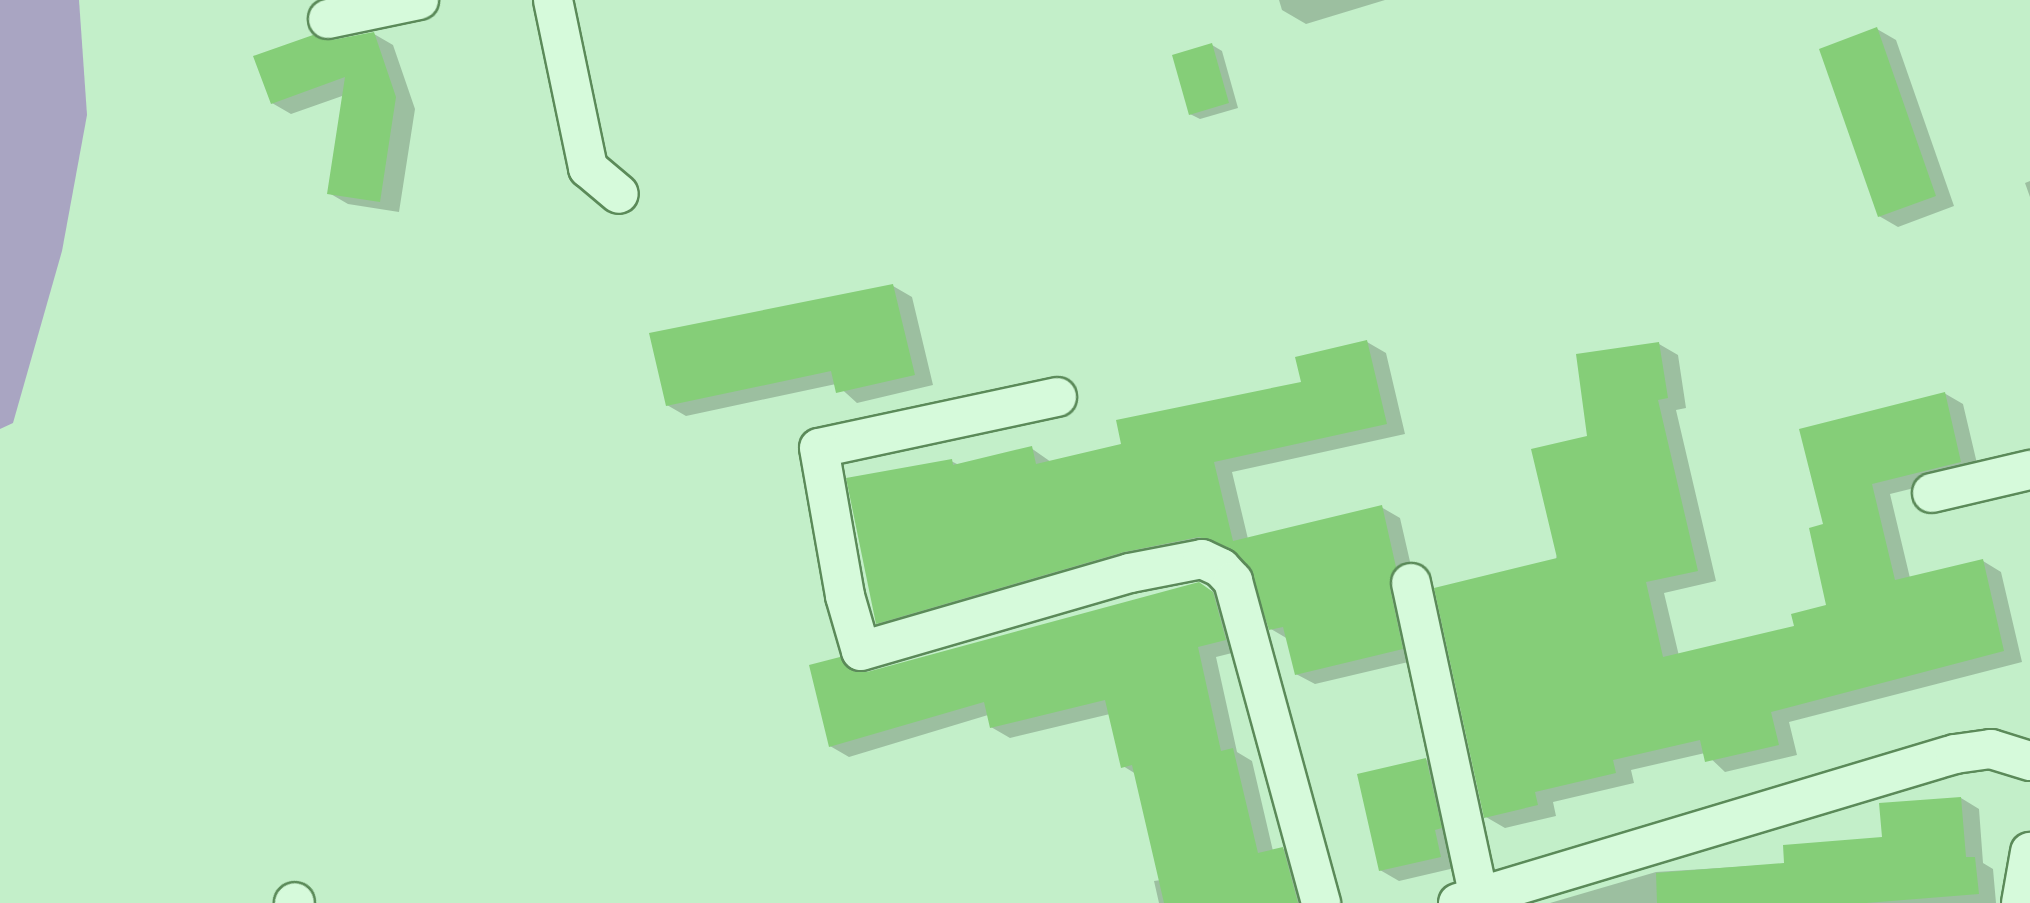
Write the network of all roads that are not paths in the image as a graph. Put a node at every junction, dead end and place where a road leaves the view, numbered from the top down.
1 (419, 0) edge
2 (553, 0) edge
3 (328, 19) dead end
4 (619, 194) dead end
5 (1057, 397) dead end
6 (2030, 470) edge
7 (1932, 493) dead end
8 (1411, 583) dead end
9 (2030, 761) edge
10 (2030, 852) edge
11 (1468, 898) edge
12 (1321, 903) edge
13 (2021, 903) edge

1 - 3 street
2 - 4 street
5 - 12 street
6 - 7 street
8 - 11 street
9 - 11 street
10 - 13 street

